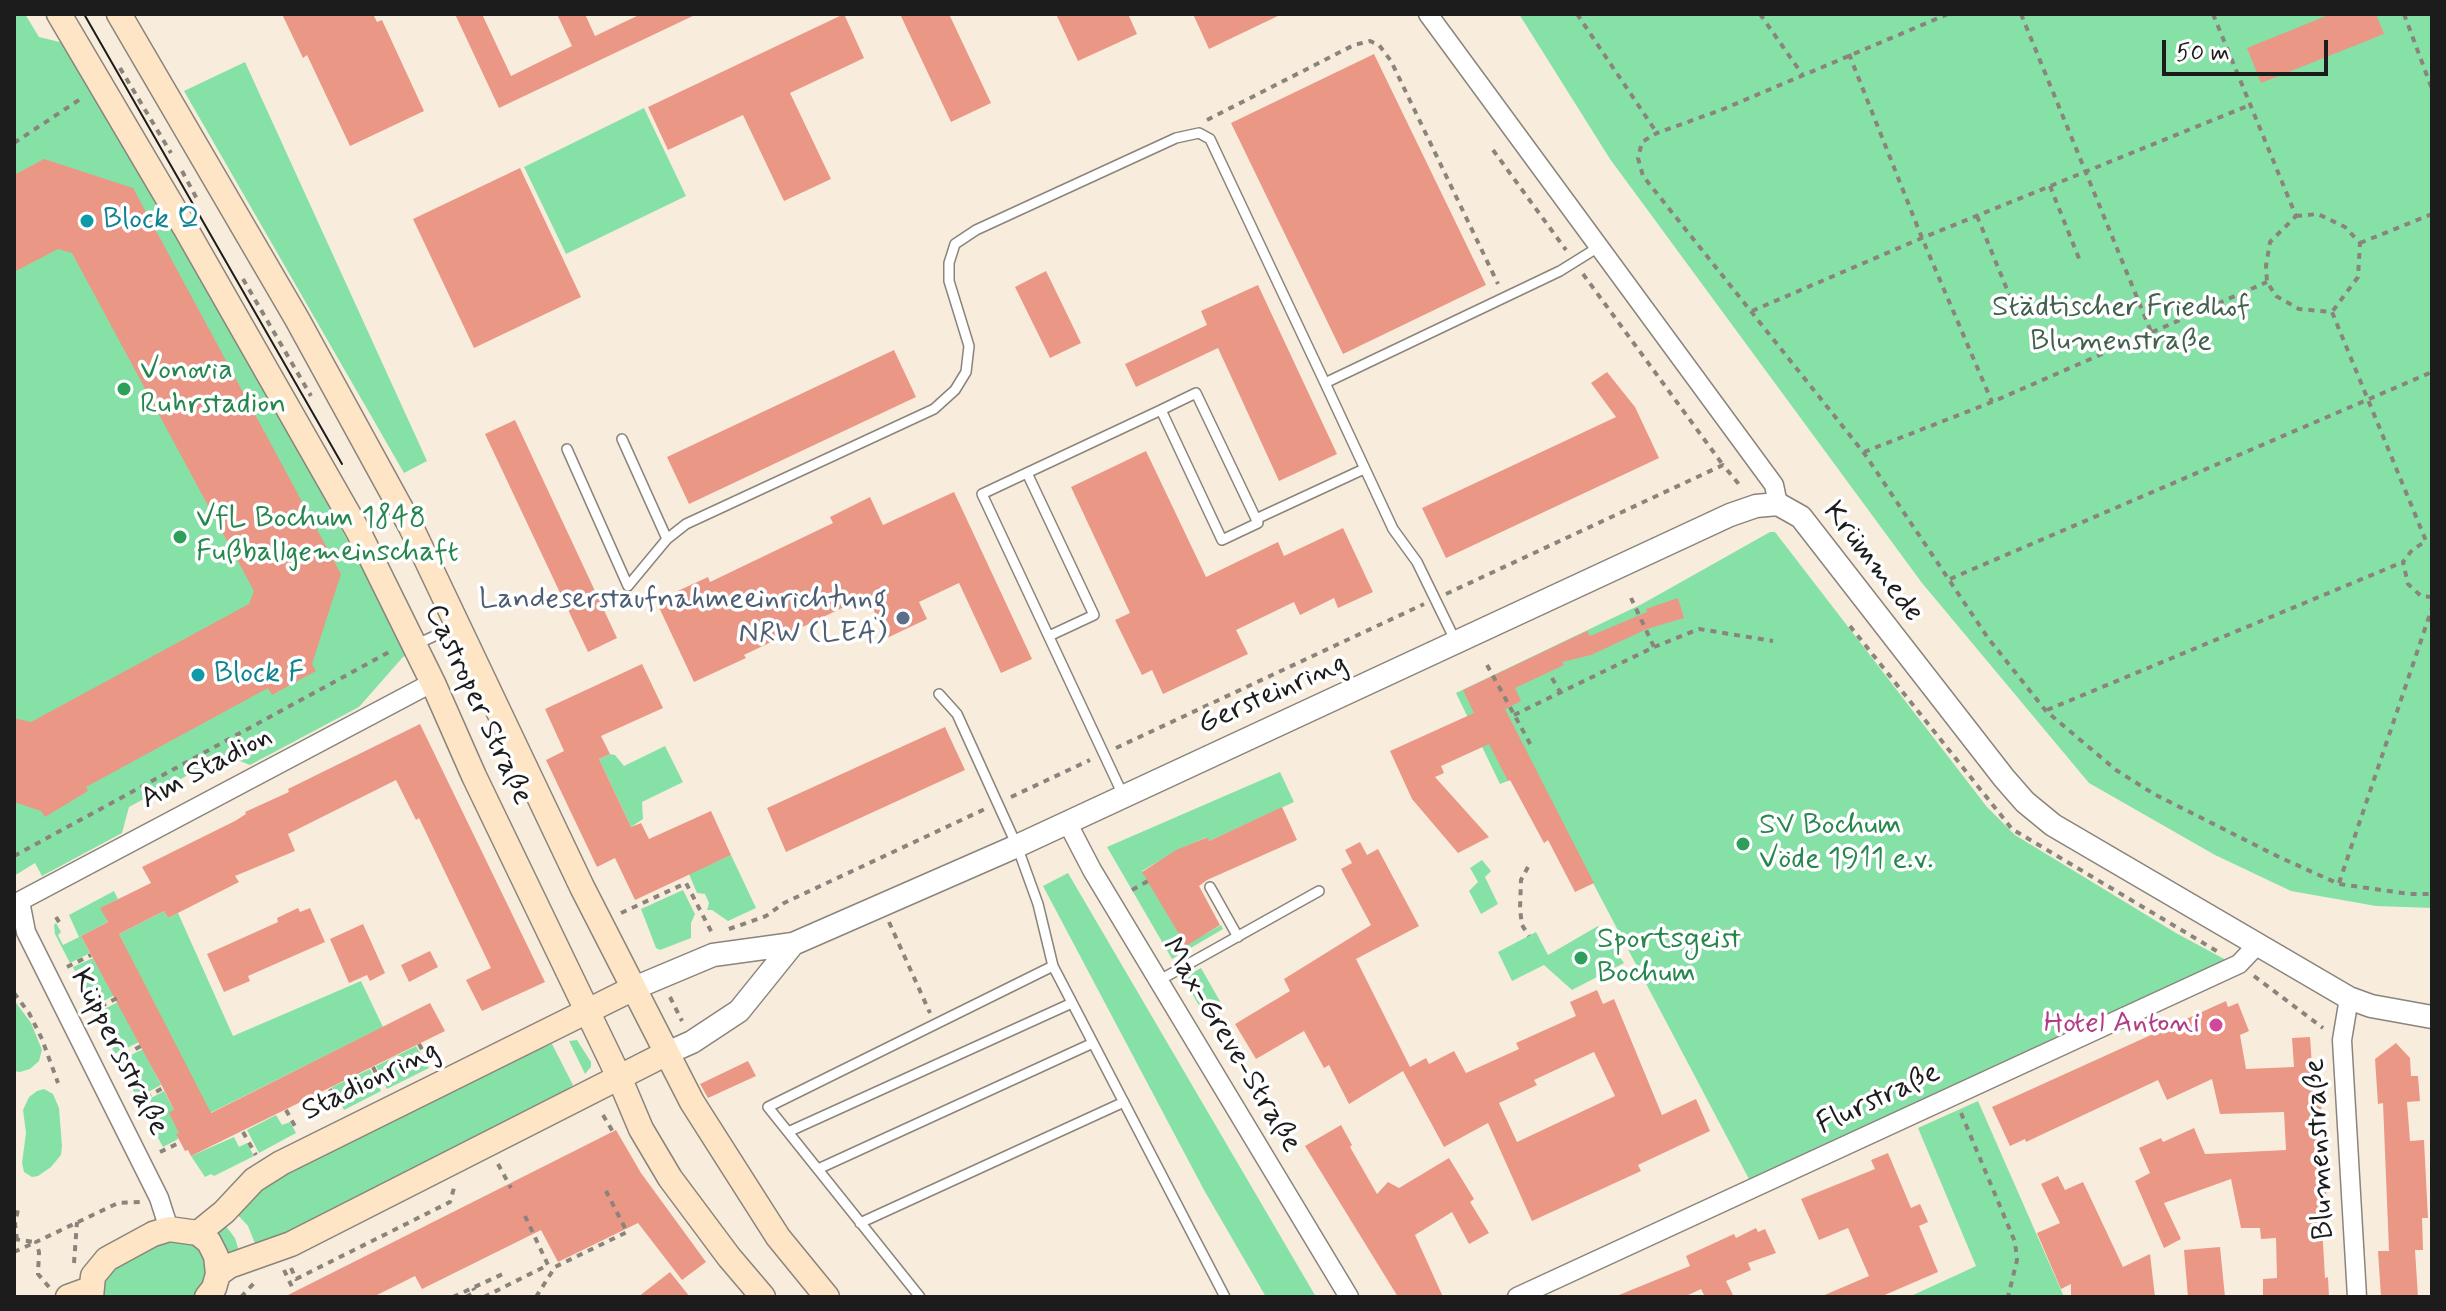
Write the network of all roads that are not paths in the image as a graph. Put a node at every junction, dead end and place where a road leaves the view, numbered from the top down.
1 (59, 14) edge
2 (119, 14) edge
3 (1428, 14) edge
4 (1597, 248) junction
5 (1325, 383) junction
6 (1161, 410) junction
7 (622, 439) dead end
8 (567, 449) dead end
9 (1364, 469) junction
10 (1027, 473) junction
11 (1767, 505) junction
12 (1256, 519) junction
13 (667, 539) junction
14 (459, 625) junction
15 (1049, 636) junction
16 (1457, 643) junction
17 (403, 648) junction
18 (422, 688) dead end
19 (939, 694) dead end
20 (1123, 795) junction
21 (1067, 822) junction
22 (1017, 846) junction
23 (1210, 887) dead end
24 (1319, 891) dead end
25 (17, 900) edge
26 (20, 933) edge
27 (1238, 937) junction
28 (793, 944) junction
29 (2257, 945) junction
30 (1053, 966) junction
31 (1158, 981) junction
32 (632, 989) junction
33 (2349, 998) junction
34 (1072, 1003) junction
35 (588, 1013) junction
36 (2432, 1017) edge
37 (1093, 1043) junction
38 (665, 1054) junction
39 (619, 1077) junction
40 (1124, 1102) junction
41 (788, 1132) junction
42 (818, 1169) junction
43 (860, 1223) junction
44 (169, 1229) junction
45 (198, 1233) junction
46 (218, 1274) junction
47 (80, 1289) edge
48 (207, 1297) edge
49 (763, 1297) edge
50 (827, 1297) edge
51 (920, 1297) edge
52 (1225, 1297) edge
53 (1349, 1297) edge
54 (1517, 1297) edge
55 (2357, 1297) edge

1 - 17 main road, Castroper Straße
2 - 14 main road, Castroper Straße
3 - 4 street, Krümmede
4 - 5 lane
4 - 11 street, Krümmede
5 - 9 lane
5 - 13 lane
6 - 10 lane
6 - 12 lane
6 - 12 lane
7 - 13 lane
8 - 13 lane
9 - 12 lane
9 - 16 lane
10 - 15 lane
10 - 15 lane
11 - 16 street, Gersteinring
11 - 29 street, Krümmede
14 - 17 lane
14 - 32 main road, Castroper Straße
15 - 20 lane
16 - 20 street, Gersteinring
17 - 35 main road, Castroper Straße
18 - 25 street, Am Stadion
19 - 22 lane
20 - 21 street, Gersteinring
21 - 22 street, Gersteinring
21 - 31 street, Max-Greve-Straße
22 - 28 street, Gersteinring
22 - 30 lane
23 - 27 lane
24 - 27 lane
25 - 26 street, Küppersstraße
26 - 44 street, Küppersstraße
27 - 31 lane
28 - 32 street, Gersteinring
28 - 38 street, Gersteinring
29 - 33 street, Krümmede
29 - 54 street, Flurstraße
30 - 34 lane
30 - 41 lane
31 - 53 street, Max-Greve-Straße
32 - 35 main road
32 - 38 main road, Castroper Straße
33 - 36 street, Krümmede
33 - 55 street, Blumenstraße
34 - 37 lane
34 - 41 lane
35 - 39 main road, Castroper Straße
35 - 45 main road, Stadionring
37 - 40 lane
37 - 42 lane
38 - 39 main road
38 - 50 main road, Castroper Straße
39 - 46 main road
39 - 49 main road, Castroper Straße
40 - 43 lane
40 - 52 lane
41 - 42 lane
42 - 43 lane
43 - 51 lane
44 - 45 main road
44 - 47 main road
45 - 46 main road
46 - 48 main road

